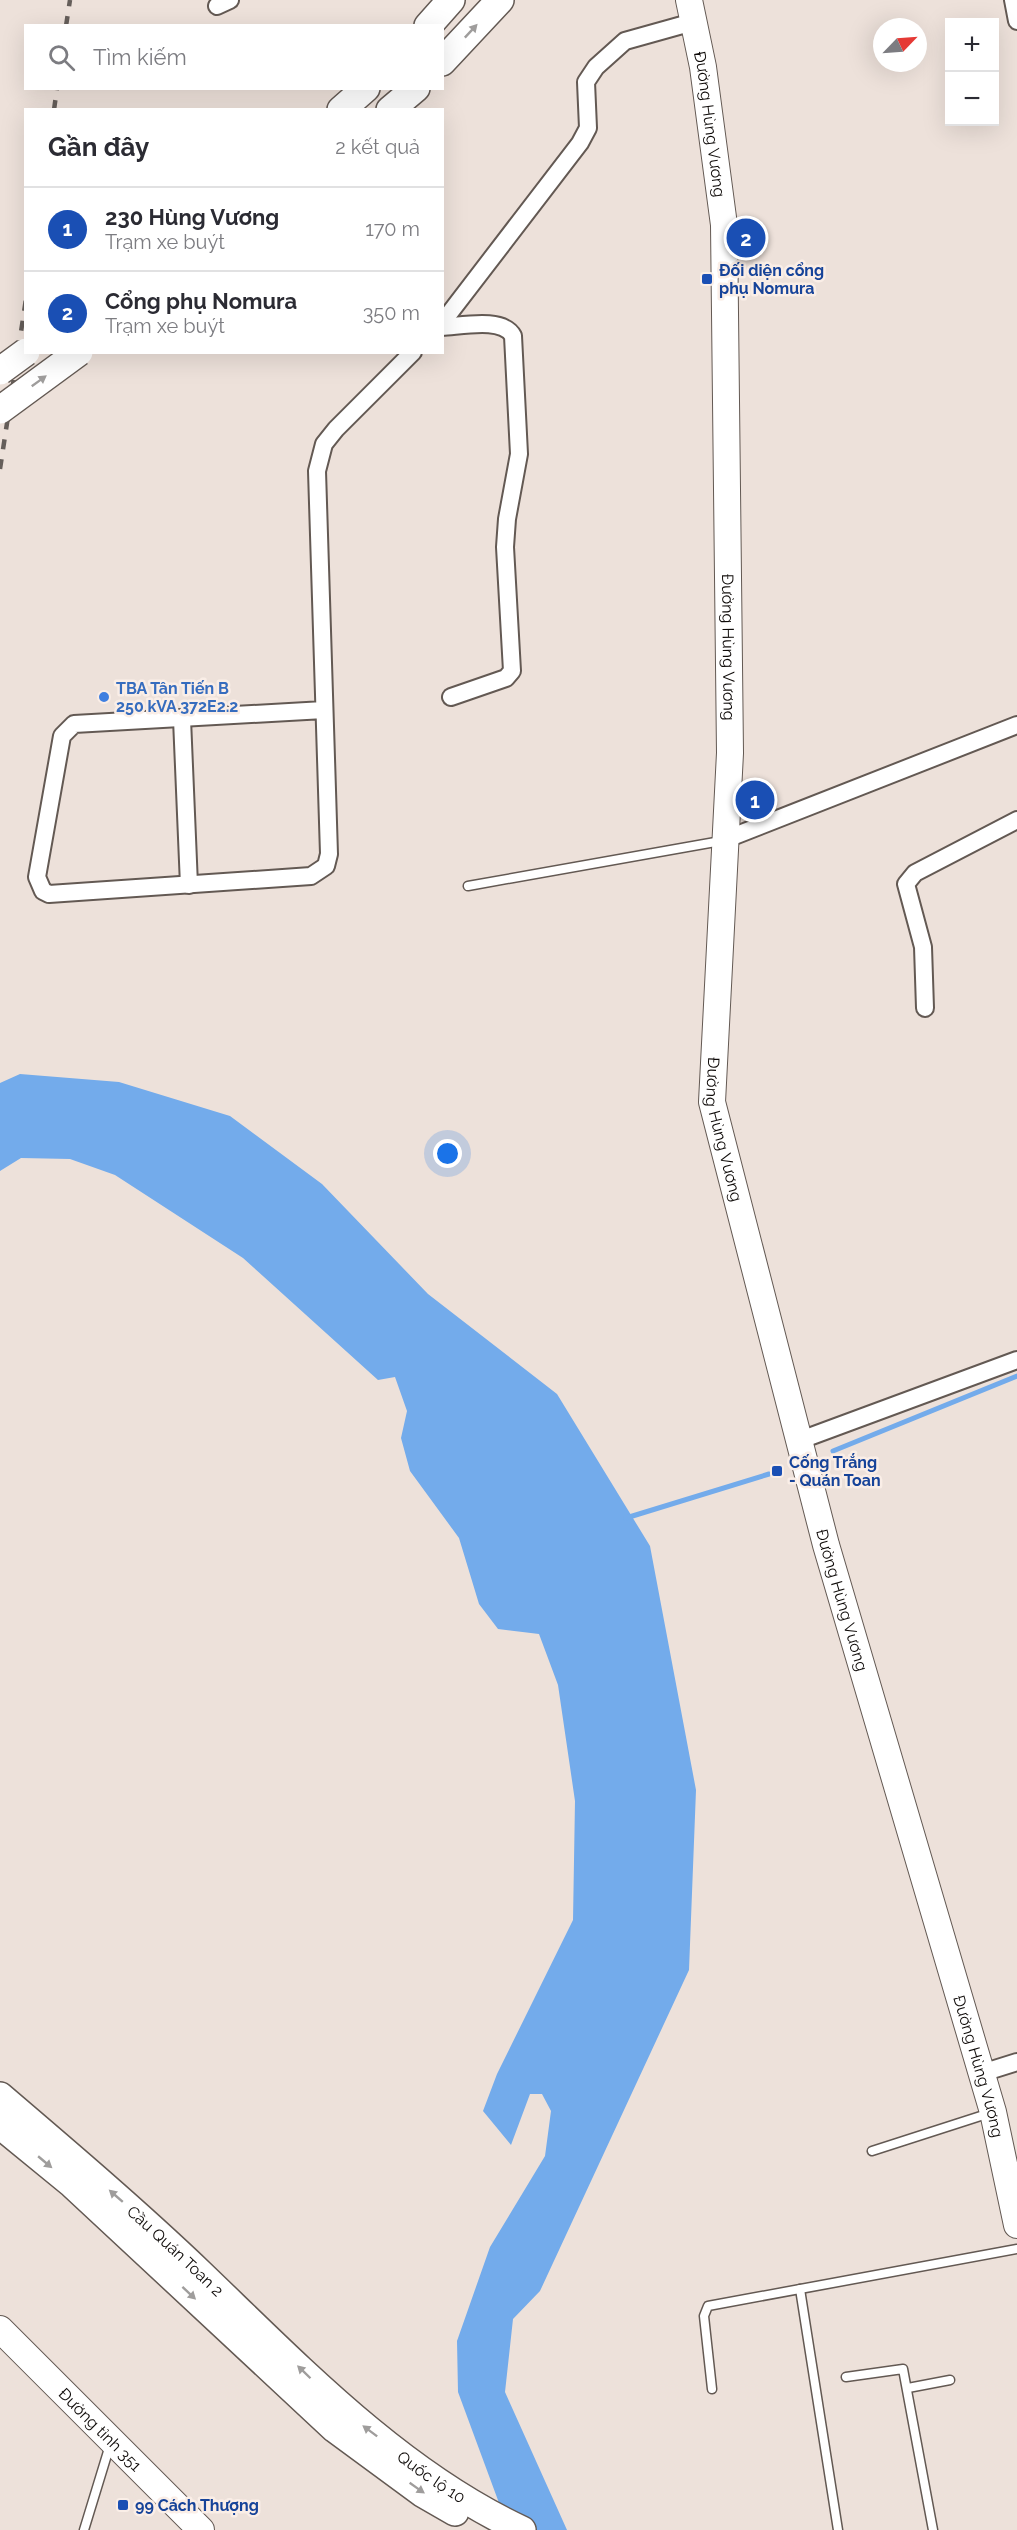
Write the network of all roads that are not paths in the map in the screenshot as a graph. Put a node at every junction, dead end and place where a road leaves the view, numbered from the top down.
1 (451, 0) edge
2 (500, 0) edge
3 (1013, 0) edge
4 (691, 11) edge
5 (1017, 21) edge
6 (430, 24) edge
7 (444, 60) edge
8 (364, 90) edge
9 (414, 90) edge
10 (343, 108) edge
11 (392, 108) edge
12 (444, 322) edge
13 (444, 325) edge
14 (24, 353) edge
15 (76, 354) edge
16 (411, 354) edge
17 (0, 371) edge
18 (0, 410) edge
19 (451, 697) dead end
20 (324, 710) junction
21 (182, 719) junction
22 (1017, 725) edge
23 (1017, 820) edge
24 (724, 840) junction
25 (189, 885) junction
26 (468, 886) dead end
27 (925, 1008) dead end
28 (1017, 1360) edge
29 (798, 1441) junction
30 (1017, 2062) edge
31 (982, 2073) junction
32 (0, 2096) edge
33 (993, 2112) junction
34 (0, 2125) edge
35 (872, 2151) dead end
36 (1017, 2225) edge
37 (1017, 2249) edge
38 (800, 2289) junction
39 (0, 2329) edge
40 (846, 2377) dead end
41 (950, 2380) dead end
42 (908, 2388) junction
43 (712, 2389) dead end
44 (341, 2421) junction
45 (112, 2439) junction
46 (504, 2528) edge
47 (84, 2530) edge
48 (201, 2530) edge
49 (838, 2530) edge
50 (933, 2530) edge

1 - 6 highway
7 -> 2 highway
3 - 5 street
4 - 12 street
4 - 24 main road, Đường Hùng Vương
8 - 10 highway
9 - 11 highway
13 - 19 street
14 - 17 highway, bridge
18 -> 15 highway, bridge
16 - 20 street
20 - 21 street
20 - 25 street
21 - 25 street
21 - 25 street
22 - 24 street
23 - 27 street
24 - 26 lane
24 - 29 main road, Đường Hùng Vương
28 - 29 street
29 - 31 main road, Đường Hùng Vương
30 - 31 street
31 - 33 main road, Đường Hùng Vương
44 -> 32 highway, Cầu Quán Toan 2
33 - 35 lane
33 - 36 main road, Đường Hùng Vương
34 -> 44 highway, Cầu Quán Toan 2
37 - 38 lane
38 - 43 lane
38 - 49 lane
39 - 45 main road, Đường tỉnh 351
40 - 42 lane
41 - 42 lane
42 - 50 lane
44 - 46 highway, Quốc lộ 10
45 - 47 lane
45 - 48 main road, Đường tỉnh 351

